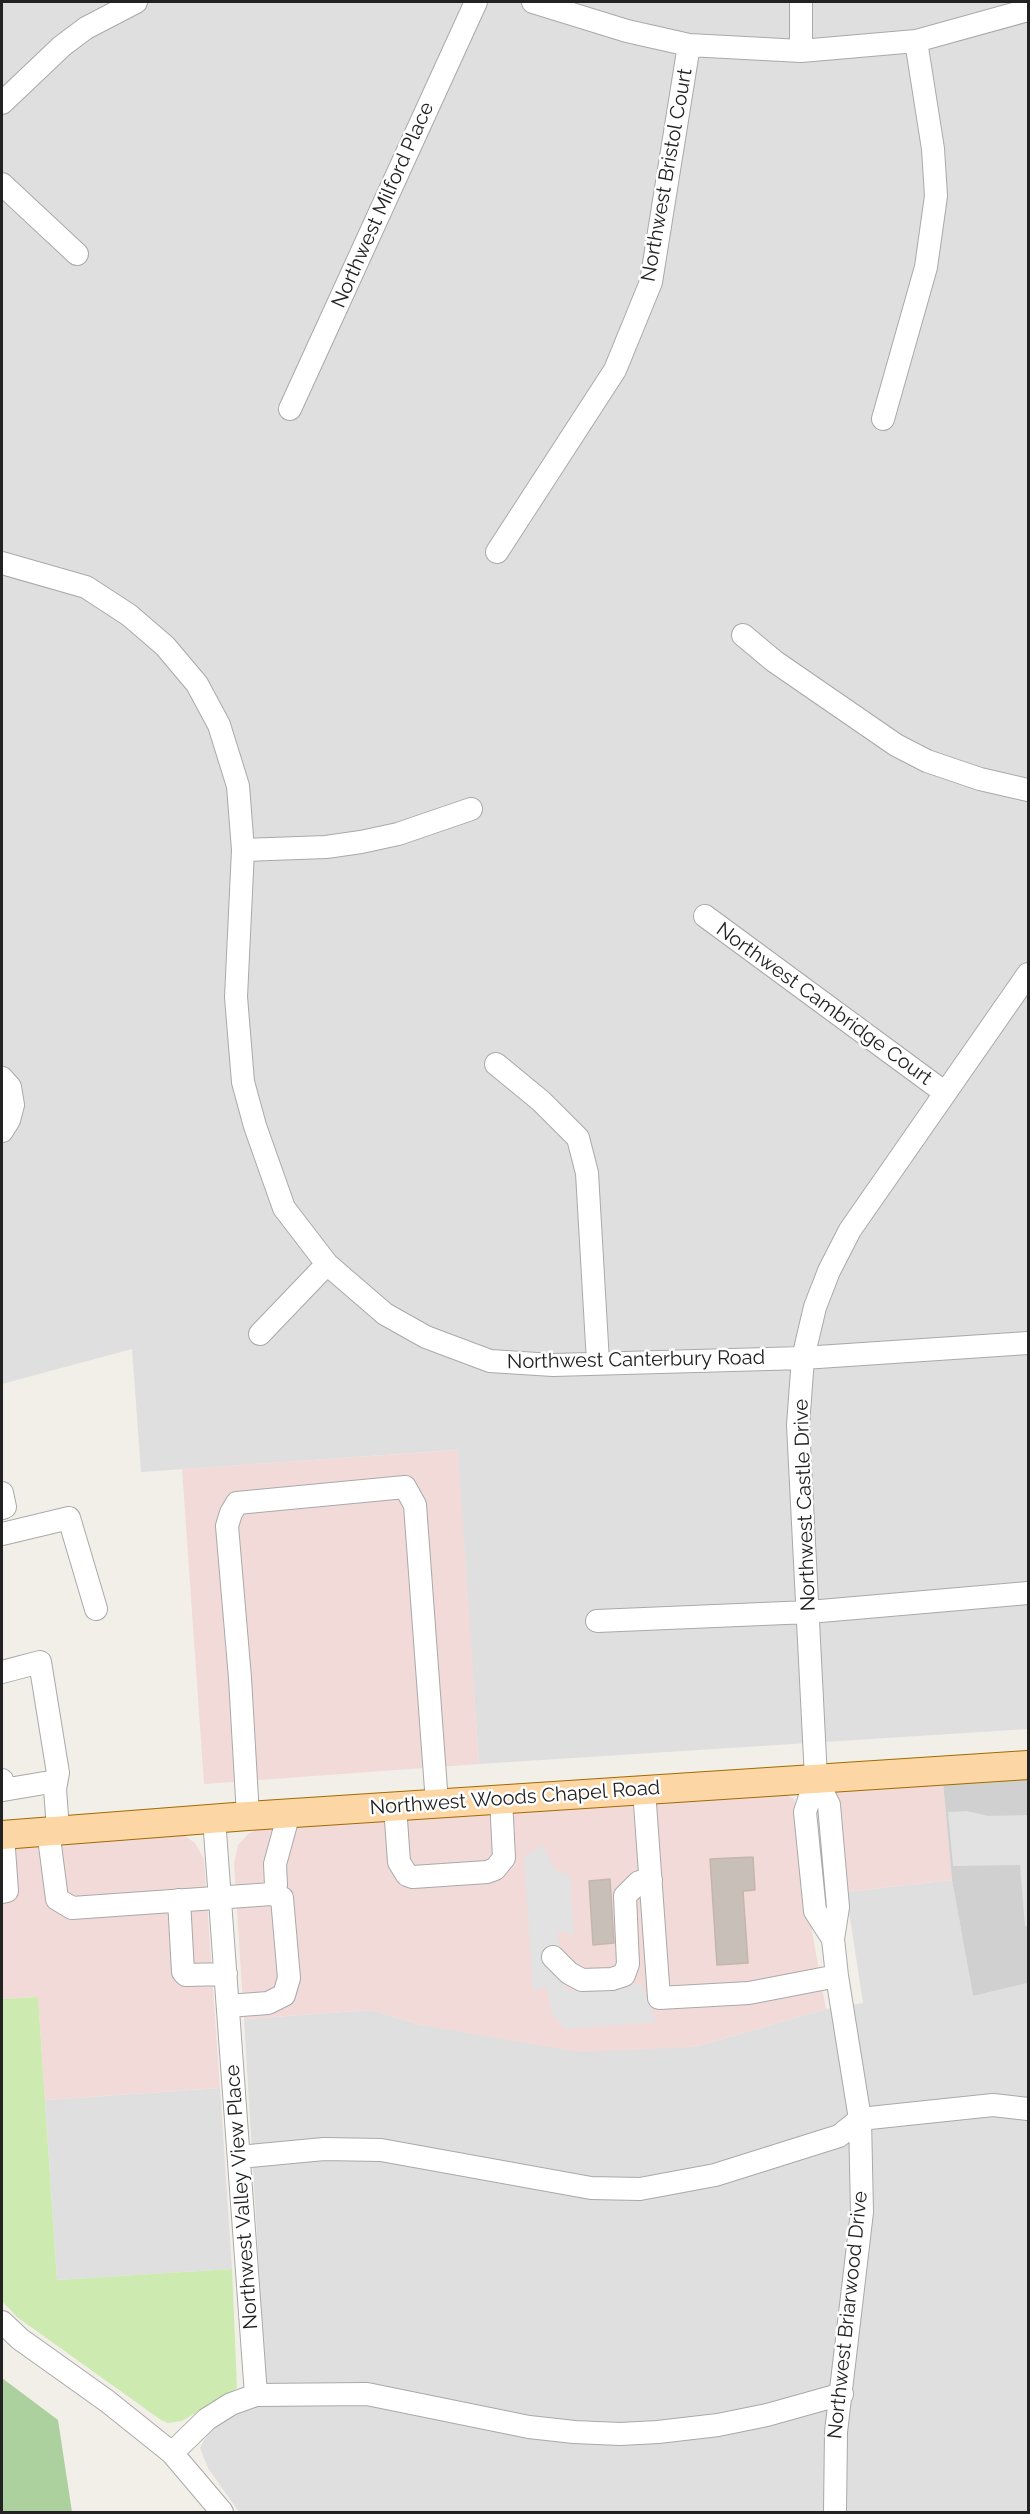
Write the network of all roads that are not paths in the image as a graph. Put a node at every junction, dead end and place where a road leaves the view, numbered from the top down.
1 (136, 2) edge
2 (476, 2) edge
3 (533, 2) edge
4 (801, 2) edge
5 (1029, 10) edge
6 (916, 41) junction
7 (689, 45) junction
8 (801, 51) junction
9 (2, 103) edge
10 (2, 184) edge
11 (77, 254) dead end
12 (290, 409) dead end
13 (883, 419) dead end
14 (497, 552) dead end
15 (2, 563) edge
16 (743, 635) dead end
17 (1029, 789) edge
18 (471, 809) dead end
19 (243, 850) junction
20 (705, 916) dead end
21 (1025, 989) edge
22 (496, 1064) dead end
23 (2, 1078) edge
24 (944, 1092) junction
25 (2, 1131) edge
26 (327, 1264) junction
27 (260, 1334) dead end
28 (1029, 1343) edge
29 (802, 1358) junction
30 (598, 1362) junction
31 (2, 1494) edge
32 (2, 1508) edge
33 (2, 1534) edge
34 (1029, 1593) edge
35 (96, 1609) dead end
36 (809, 1612) junction
37 (597, 1621) dead end
38 (2, 1672) edge
39 (1029, 1765) edge
40 (816, 1778) junction
41 (2, 1780) edge
42 (56, 1781) junction
43 (644, 1790) junction
44 (501, 1799) junction
45 (436, 1803) junction
46 (395, 1806) junction
47 (289, 1813) junction
48 (248, 1816) junction
49 (214, 1818) junction
50 (53, 1829) junction
51 (2, 1835) edge
52 (651, 1880) junction
53 (2, 1892) edge
54 (272, 1894) junction
55 (220, 1898) junction
56 (179, 1900) junction
57 (553, 1957) dead end
58 (226, 1974) junction
59 (837, 1976) junction
60 (228, 2006) junction
61 (1029, 2109) edge
62 (860, 2119) junction
63 (239, 2157) junction
64 (2, 2322) edge
65 (842, 2394) junction
66 (256, 2395) junction
67 (172, 2453) junction
68 (222, 2512) edge
69 (835, 2512) edge

1 - 9 street
2 - 12 street, Northwest Milford Place
3 - 7 street
4 - 8 street
5 - 6 street
6 - 8 street
6 - 13 street
7 - 8 street
7 - 14 street, Northwest Bristol Court
10 - 11 street
15 - 19 street, Northwest Canterbury Road
16 - 17 street
18 - 19 street
19 - 26 street, Northwest Canterbury Road
20 - 24 street, Northwest Cambridge Court
21 - 24 street, Northwest Castle Drive
22 - 30 street
23 - 25 street
24 - 29 street, Northwest Castle Drive
26 - 27 street
26 - 30 street, Northwest Canterbury Road
28 - 29 street, Northwest Canterbury Road
29 - 30 street, Northwest Canterbury Road
29 - 36 street, Northwest Castle Drive
31 - 32 street
33 - 35 street
34 - 36 street
36 - 37 street
36 - 40 street, Northwest Castle Drive
38 - 42 street
39 - 40 main road, Northwest Woods Chapel Road
40 - 43 main road, Northwest Woods Chapel Road
40 - 59 street, Northwest Briarwood Drive
41 - 42 street
42 - 50 street
43 - 44 main road, Northwest Woods Chapel Road
43 - 52 street
44 - 45 main road, Northwest Woods Chapel Road
44 - 46 street
45 - 46 main road, Northwest Woods Chapel Road
45 - 48 street
46 - 47 main road, Northwest Woods Chapel Road
47 - 48 main road, Northwest Woods Chapel Road
47 - 54 street
48 - 49 main road, Northwest Woods Chapel Road
49 - 50 main road, Northwest Woods Chapel Road
49 - 55 street, Northwest Valley View Place
50 - 51 main road, Northwest Woods Chapel Road
50 - 56 street
51 - 53 street
52 - 57 street
52 - 59 street
54 - 55 street
54 - 60 street
55 - 56 street
55 - 58 street, Northwest Valley View Place
56 - 58 street
58 - 60 street, Northwest Valley View Place
59 - 62 street, Northwest Briarwood Drive
60 - 63 street, Northwest Valley View Place
61 - 62 street
62 - 63 street
62 - 65 street, Northwest Briarwood Drive
63 - 66 street, Northwest Valley View Place
64 - 67 street
65 - 66 street
65 - 69 street, Northwest Briarwood Drive
66 - 67 street
67 - 68 street

